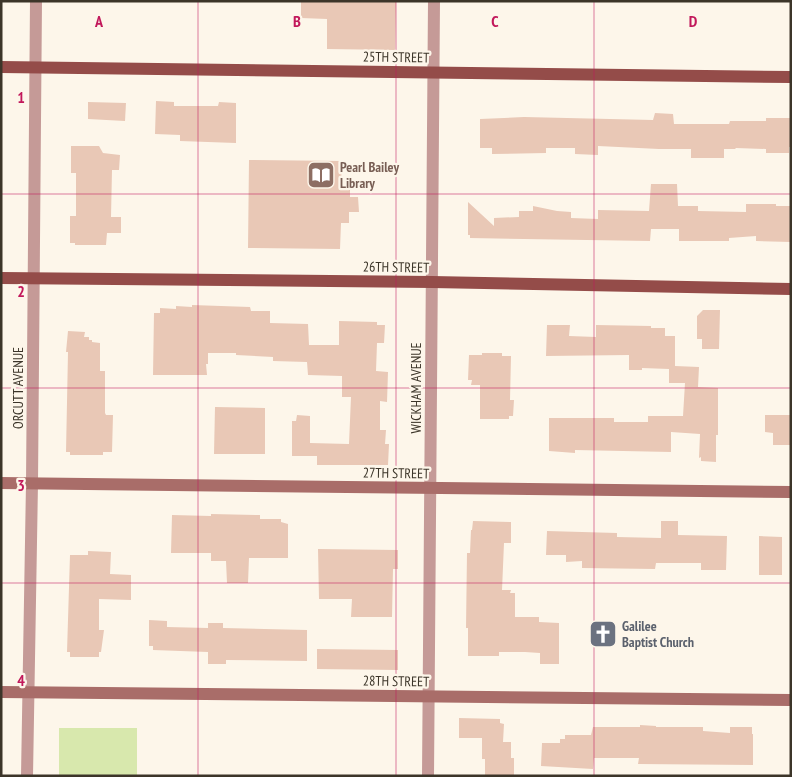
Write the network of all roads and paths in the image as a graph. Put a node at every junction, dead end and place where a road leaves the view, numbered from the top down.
1 (36, 1) edge
2 (434, 1) edge
3 (1, 67) edge
4 (36, 68) junction
5 (435, 72) junction
6 (791, 77) edge
7 (1, 278) edge
8 (33, 278) junction
9 (432, 282) junction
10 (791, 288) edge
11 (1, 483) edge
12 (32, 483) junction
13 (430, 488) junction
14 (791, 492) edge
15 (1, 692) edge
16 (28, 692) junction
17 (429, 697) junction
18 (791, 700) edge
19 (27, 776) edge
20 (428, 776) edge

1 - 4 street, ORCUTT AVENUE
2 - 5 street, WICKHAM AVENUE
3 - 4 main road, 25TH STREET
4 - 5 main road, 25TH STREET
4 - 8 street, ORCUTT AVENUE
5 - 6 main road, 25TH STREET
5 - 9 street, WICKHAM AVENUE
7 - 8 main road, 26TH STREET
8 - 9 main road, 26TH STREET
8 - 12 street, ORCUTT AVENUE
9 - 10 main road, 26TH STREET
9 - 13 street, WICKHAM AVENUE
11 - 12 main road, 27TH STREET
12 - 13 main road, 27TH STREET
12 - 16 street, ORCUTT AVENUE
13 - 14 main road, 27TH STREET
13 - 17 street, WICKHAM AVENUE
15 - 16 main road, 28TH STREET
16 - 17 main road, 28TH STREET
16 - 19 street, ORCUTT AVENUE
17 - 18 main road, 28TH STREET
17 - 20 street, WICKHAM AVENUE

